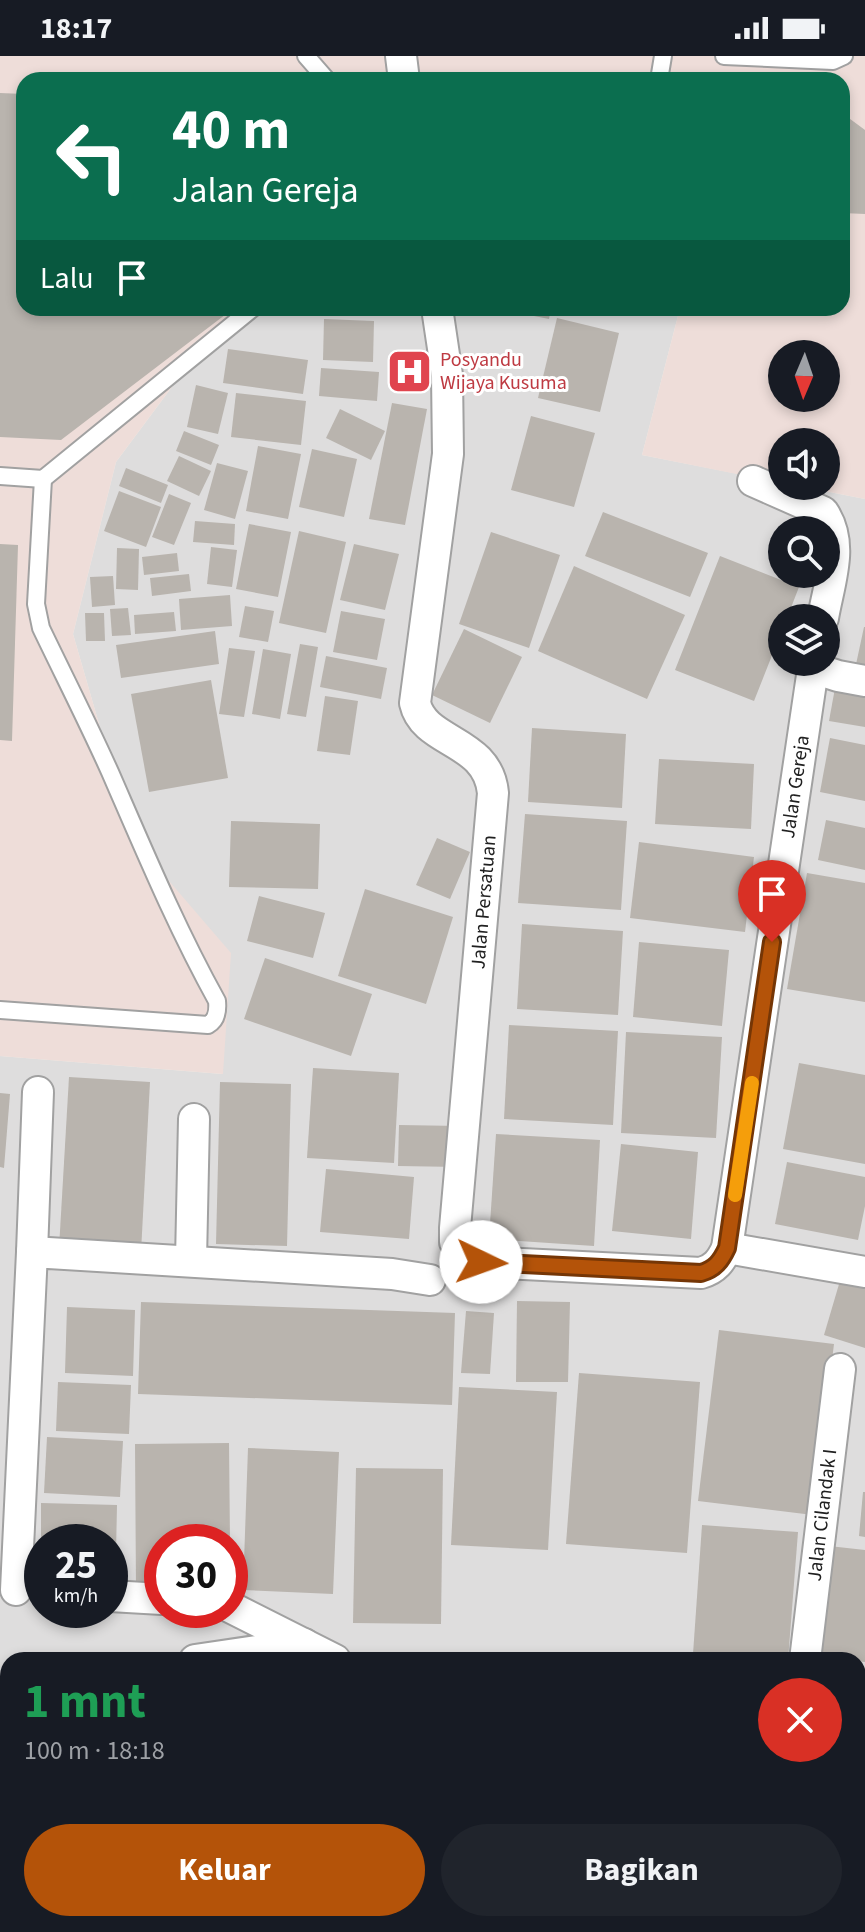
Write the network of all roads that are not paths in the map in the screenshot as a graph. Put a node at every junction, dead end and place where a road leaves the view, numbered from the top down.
1 (306, 56) edge
2 (724, 56) edge
3 (844, 56) edge
4 (320, 72) edge
5 (243, 316) edge
6 (438, 316) edge
7 (0, 476) edge
8 (43, 479) junction
9 (753, 481) dead end
10 (826, 604) edge
11 (812, 676) edge
12 (838, 676) edge
13 (865, 681) edge
14 (0, 1010) edge
15 (38, 1092) dead end
16 (194, 1119) dead end
17 (727, 1248) junction
18 (32, 1252) junction
19 (191, 1260) junction
20 (865, 1272) edge
21 (430, 1280) dead end
22 (840, 1369) dead end
23 (19, 1591) edge
24 (248, 1616) edge
25 (304, 1644) junction
26 (250, 1652) edge
27 (320, 1652) edge
28 (806, 1652) edge

1 - 4 lane
2 - 3 lane
5 - 8 lane
6 - 17 street, Jalan Persatuan
7 - 8 lane
8 - 14 lane
9 - 10 street
11 - 17 street, Jalan Gereja
12 - 13 street
15 - 18 street
16 - 19 street
17 - 20 street
18 - 19 street
18 - 23 street
19 - 21 street
22 - 28 street, Jalan Cilandak I
24 - 25 street
25 - 26 street
25 - 27 street

